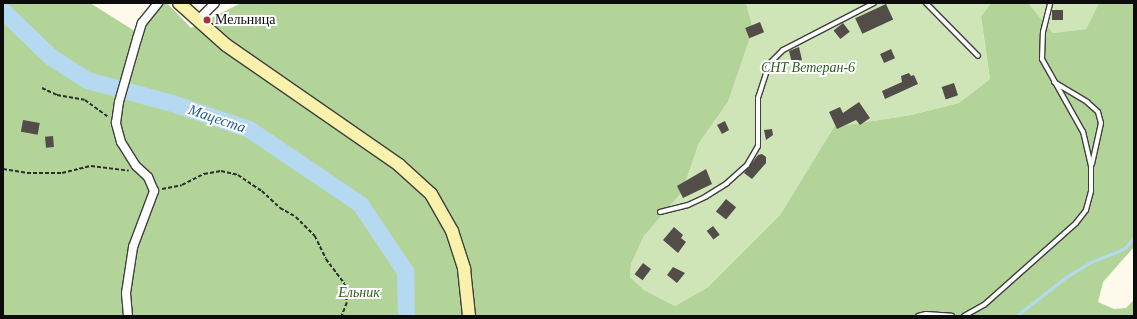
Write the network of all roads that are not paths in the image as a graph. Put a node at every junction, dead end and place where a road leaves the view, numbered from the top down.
1 (158, 3) edge
2 (179, 3) edge
3 (215, 3) edge
4 (874, 3) edge
5 (926, 3) edge
6 (1050, 3) edge
7 (197, 21) junction
8 (978, 56) dead end
9 (1054, 82) junction
10 (1091, 166) junction
11 (660, 212) dead end
12 (128, 316) edge
13 (469, 316) edge
14 (918, 316) edge
15 (952, 316) edge
16 (964, 316) edge

1 - 12 street
2 - 7 street
3 - 7 street
4 - 11 lane
5 - 8 lane
6 - 9 lane
7 - 13 street
9 - 10 lane
9 - 10 lane
10 - 16 lane
14 - 15 lane

